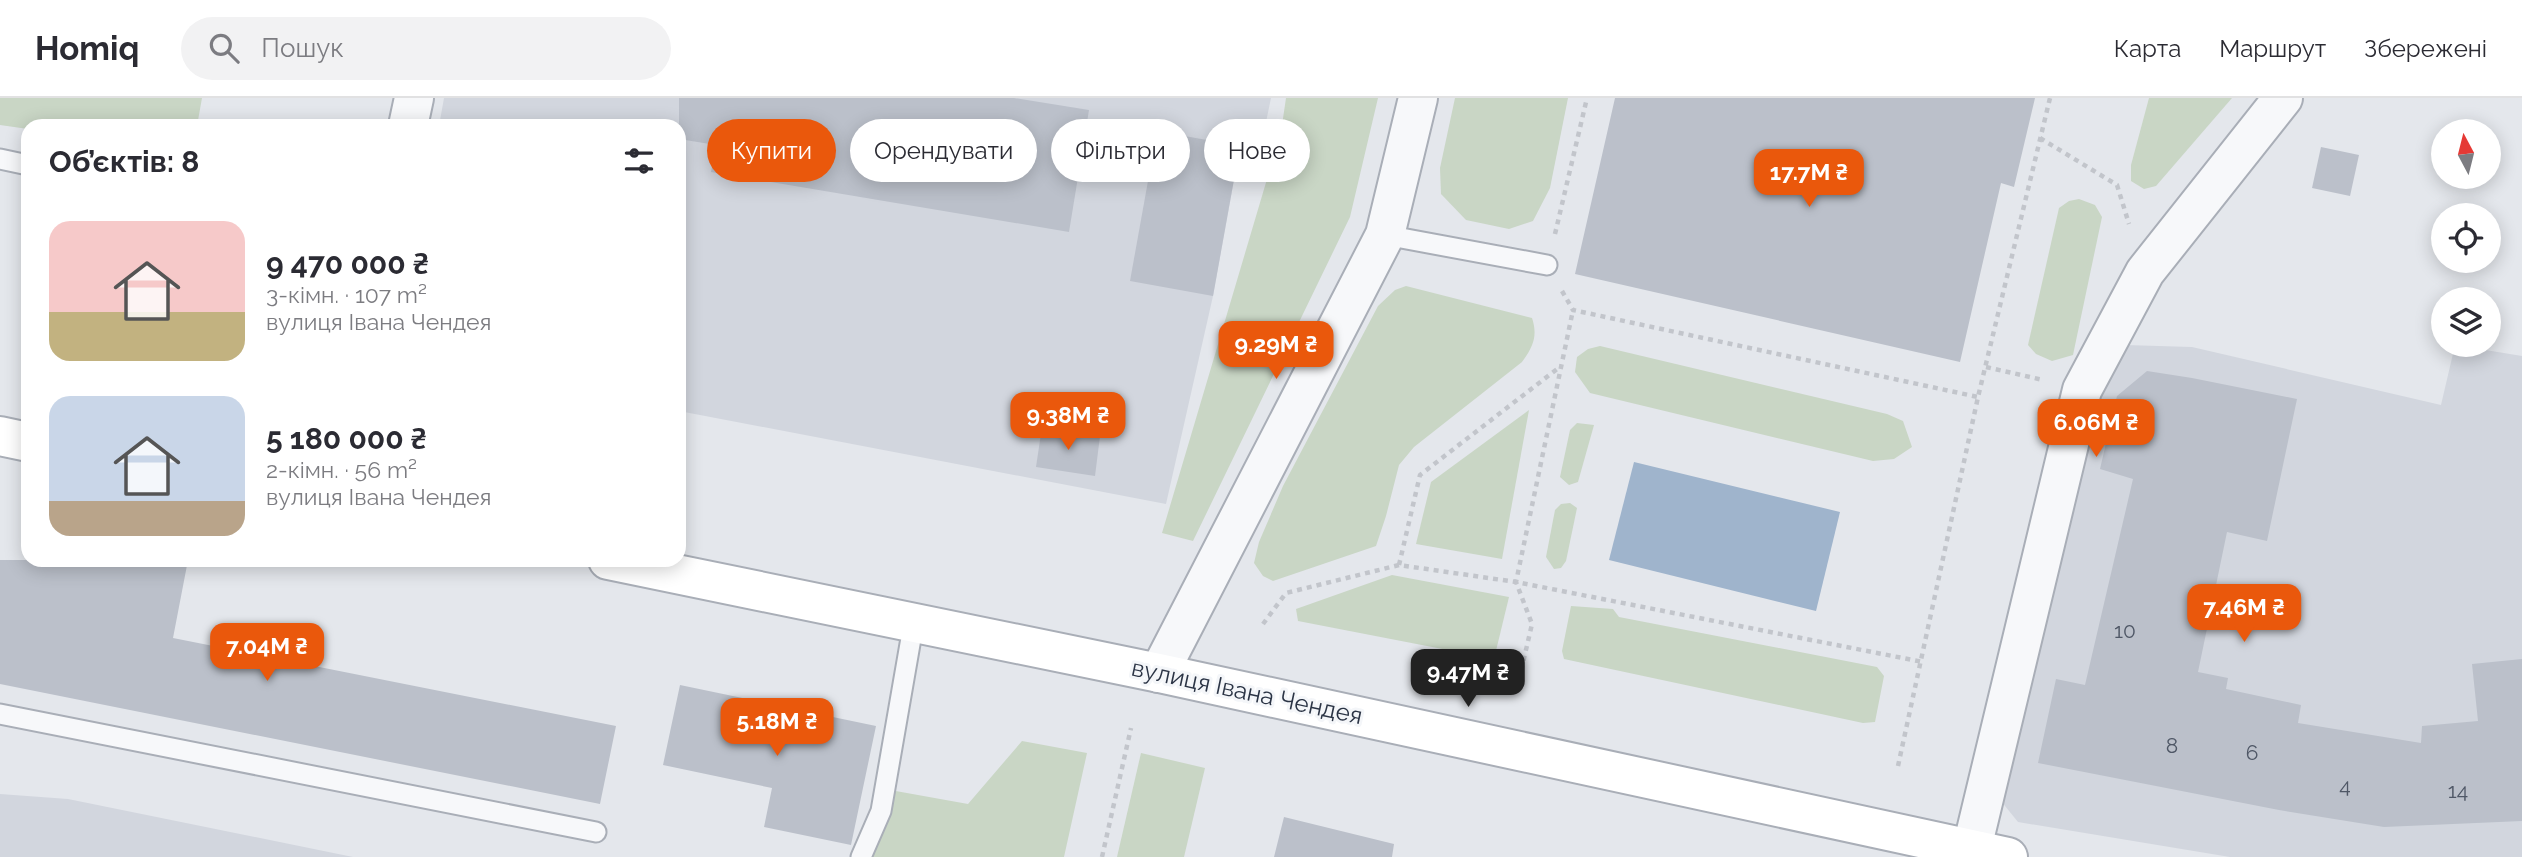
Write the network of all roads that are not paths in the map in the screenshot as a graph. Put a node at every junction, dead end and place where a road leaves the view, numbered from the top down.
1 (414, 98) edge
2 (1418, 98) edge
3 (2283, 98) edge
4 (410, 119) edge
5 (0, 159) edge
6 (21, 164) edge
7 (1385, 235) junction
8 (1548, 265) road end
9 (0, 436) edge
10 (21, 440) edge
11 (643, 567) edge
12 (914, 621) junction
13 (1159, 673) junction
14 (0, 714) edge
15 (596, 832) dead end
16 (1990, 853) edge
17 (861, 857) edge

1 - 4 street
2 - 7 street
3 - 16 street
5 - 6 lane
7 - 8 lane
7 - 13 street
9 - 10 main road
11 - 12 main road, вулиця Івана Чендея
12 - 13 main road, вулиця Івана Чендея
12 - 17 lane
13 - 16 main road, вулиця Івана Чендея
14 - 15 lane

